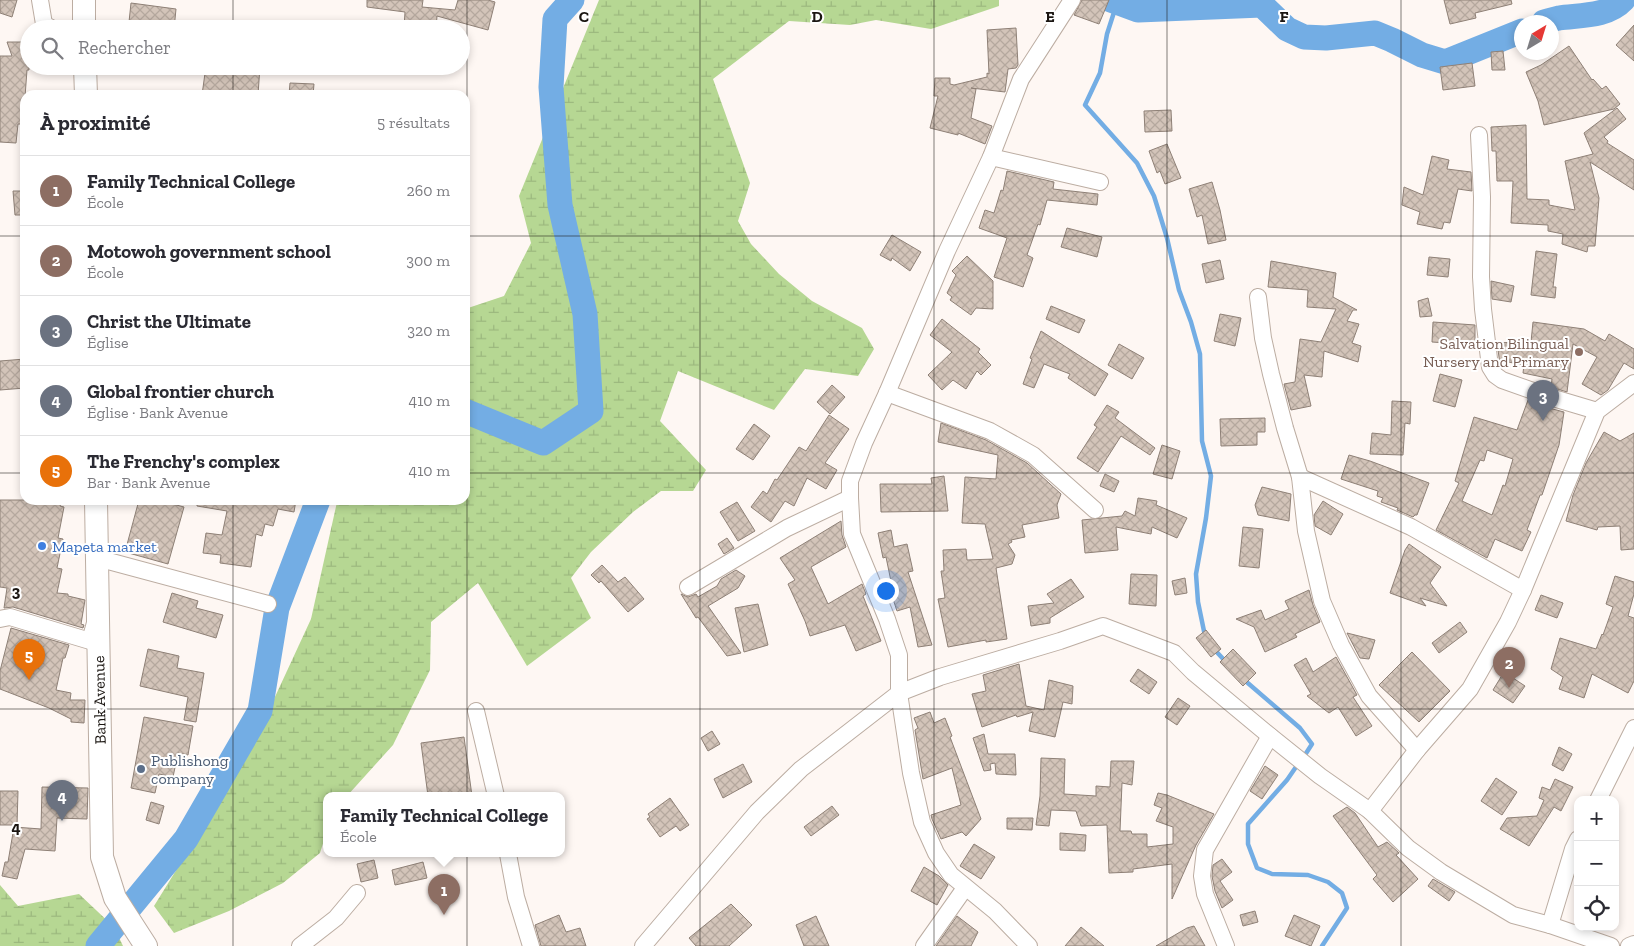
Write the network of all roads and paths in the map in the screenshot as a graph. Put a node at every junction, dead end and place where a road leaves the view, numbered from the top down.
1 (40, 0) edge
2 (84, 0) edge
3 (1072, 0) edge
4 (43, 20) edge
5 (84, 20) edge
6 (85, 75) edge
7 (86, 90) edge
8 (1479, 134) dead end
9 (991, 157) junction
10 (1100, 182) dead end
11 (1258, 297) dead end
12 (1634, 382) edge
13 (887, 393) junction
14 (1597, 412) junction
15 (1300, 477) junction
16 (850, 498) junction
17 (96, 505) edge
18 (1094, 510) dead end
19 (97, 558) junction
20 (688, 586) dead end
21 (1523, 590) junction
22 (268, 604) dead end
23 (98, 612) junction
24 (0, 619) edge
25 (899, 693) junction
26 (476, 711) dead end
27 (1634, 728) edge
28 (1270, 736) junction
29 (1417, 750) junction
30 (495, 792) edge
31 (1600, 796) edge
32 (1370, 811) junction
33 (1577, 841) edge
34 (509, 857) edge
35 (965, 888) junction
36 (357, 893) dead end
37 (1550, 925) junction
38 (650, 943) edge
39 (1634, 944) edge
40 (146, 946) edge
41 (300, 946) edge
42 (531, 946) edge
43 (924, 946) edge
44 (1029, 946) edge
45 (1226, 946) edge
46 (1611, 946) edge
47 (1628, 946) edge

1 - 4 street
2 - 5 street
3 - 9 street
6 - 7 street
8 - 14 street
9 - 10 street
9 - 13 street
11 - 15 street
12 - 14 street
13 - 16 street
13 - 18 street
14 - 21 street
15 - 21 street
15 - 29 street
16 - 20 street
16 - 25 street
17 - 19 street, Bank Avenue
19 - 22 street
19 - 23 street, Bank Avenue
21 - 29 street
23 - 24 street
23 - 40 street, Bank Avenue
25 - 28 street
25 - 35 street
25 - 38 street
26 - 30 street
27 - 31 street
28 - 32 street
28 - 45 street
29 - 32 street
32 - 37 street
33 - 37 street
34 - 42 street
35 - 43 street
35 - 44 street
36 - 41 street
37 - 46 street
39 - 47 street

